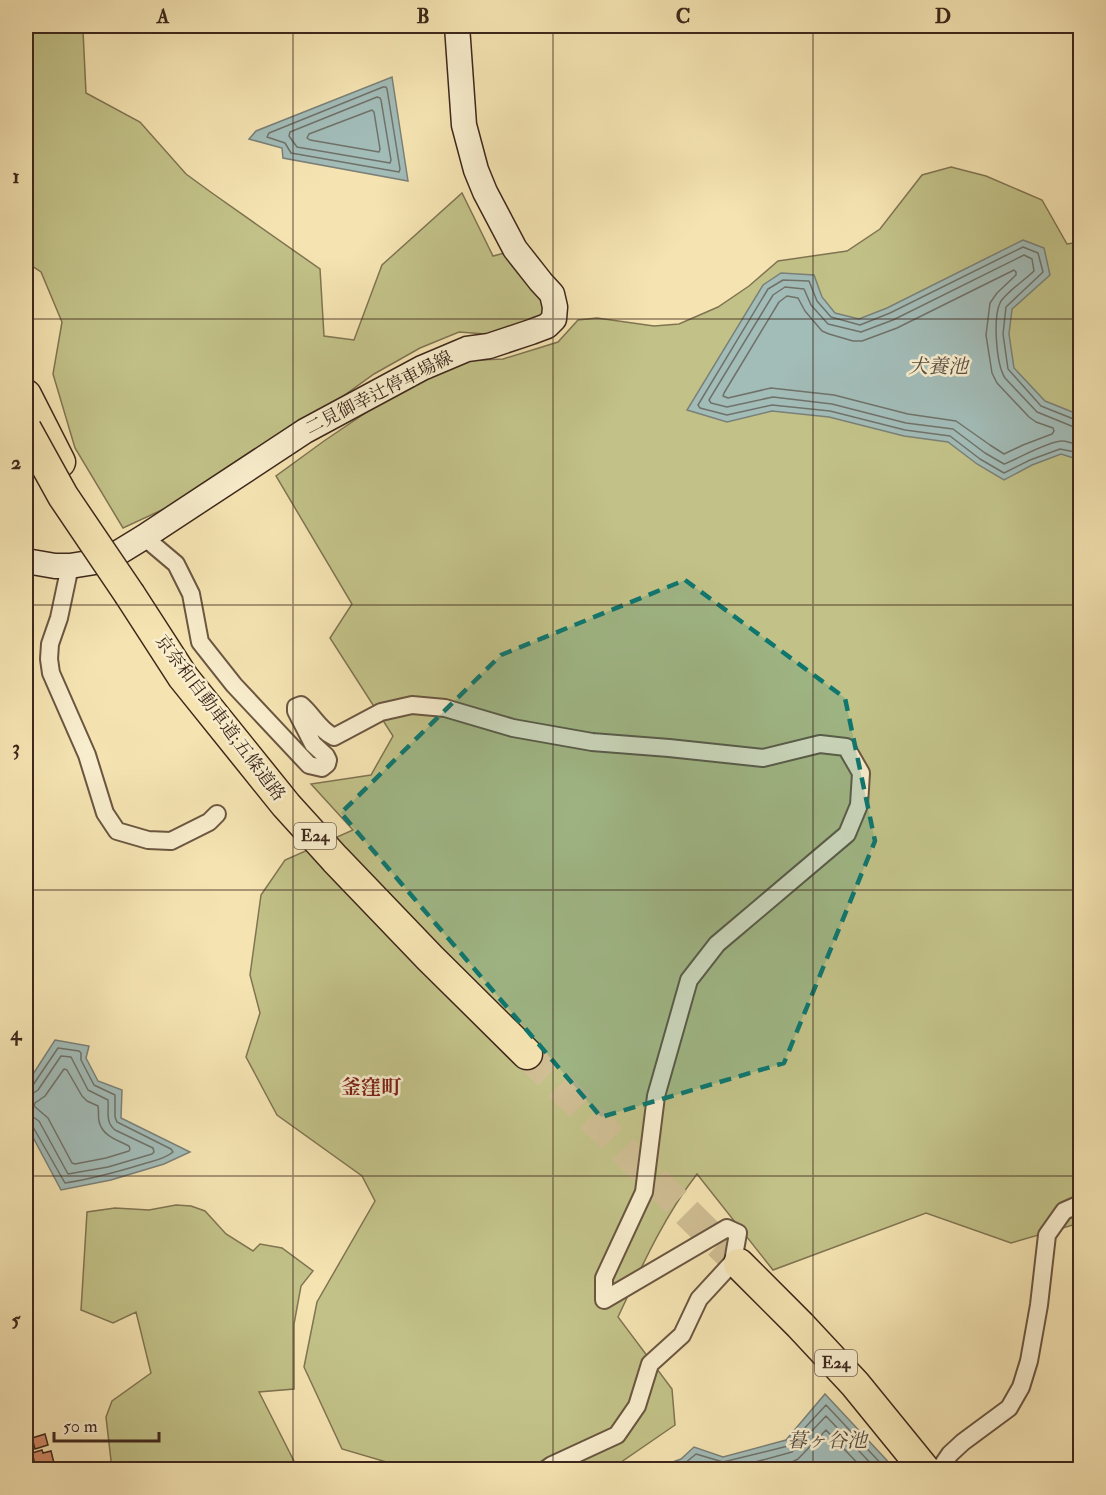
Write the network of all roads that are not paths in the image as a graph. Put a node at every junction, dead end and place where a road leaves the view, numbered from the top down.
1 (457, 26) edge
2 (26, 395) edge
3 (26, 429) edge
4 (26, 455) edge
5 (63, 496) junction
6 (144, 537) junction
7 (26, 561) edge
8 (70, 566) junction
9 (123, 585) junction
10 (217, 814) dead end
11 (527, 1054) tunnel mouth
12 (1080, 1204) edge
13 (739, 1264) tunnel mouth
14 (545, 1470) edge
15 (925, 1470) edge
16 (939, 1470) edge

1 - 6 main road, 二見御幸辻停車場線
2 - 5 highway
3 - 5 highway, 京奈和自動車道;五條道路 / E24, bridge
4 - 9 highway, bridge
5 - 9 highway, 京奈和自動車道;五條道路 / E24, bridge
6 - 8 main road, 二見御幸辻停車場線
6 - 14 street
7 - 8 main road, 二見御幸辻停車場線
8 - 10 street
9 - 11 highway, 京奈和自動車道;五條道路 / E24
12 - 16 street
13 - 15 highway, E24

